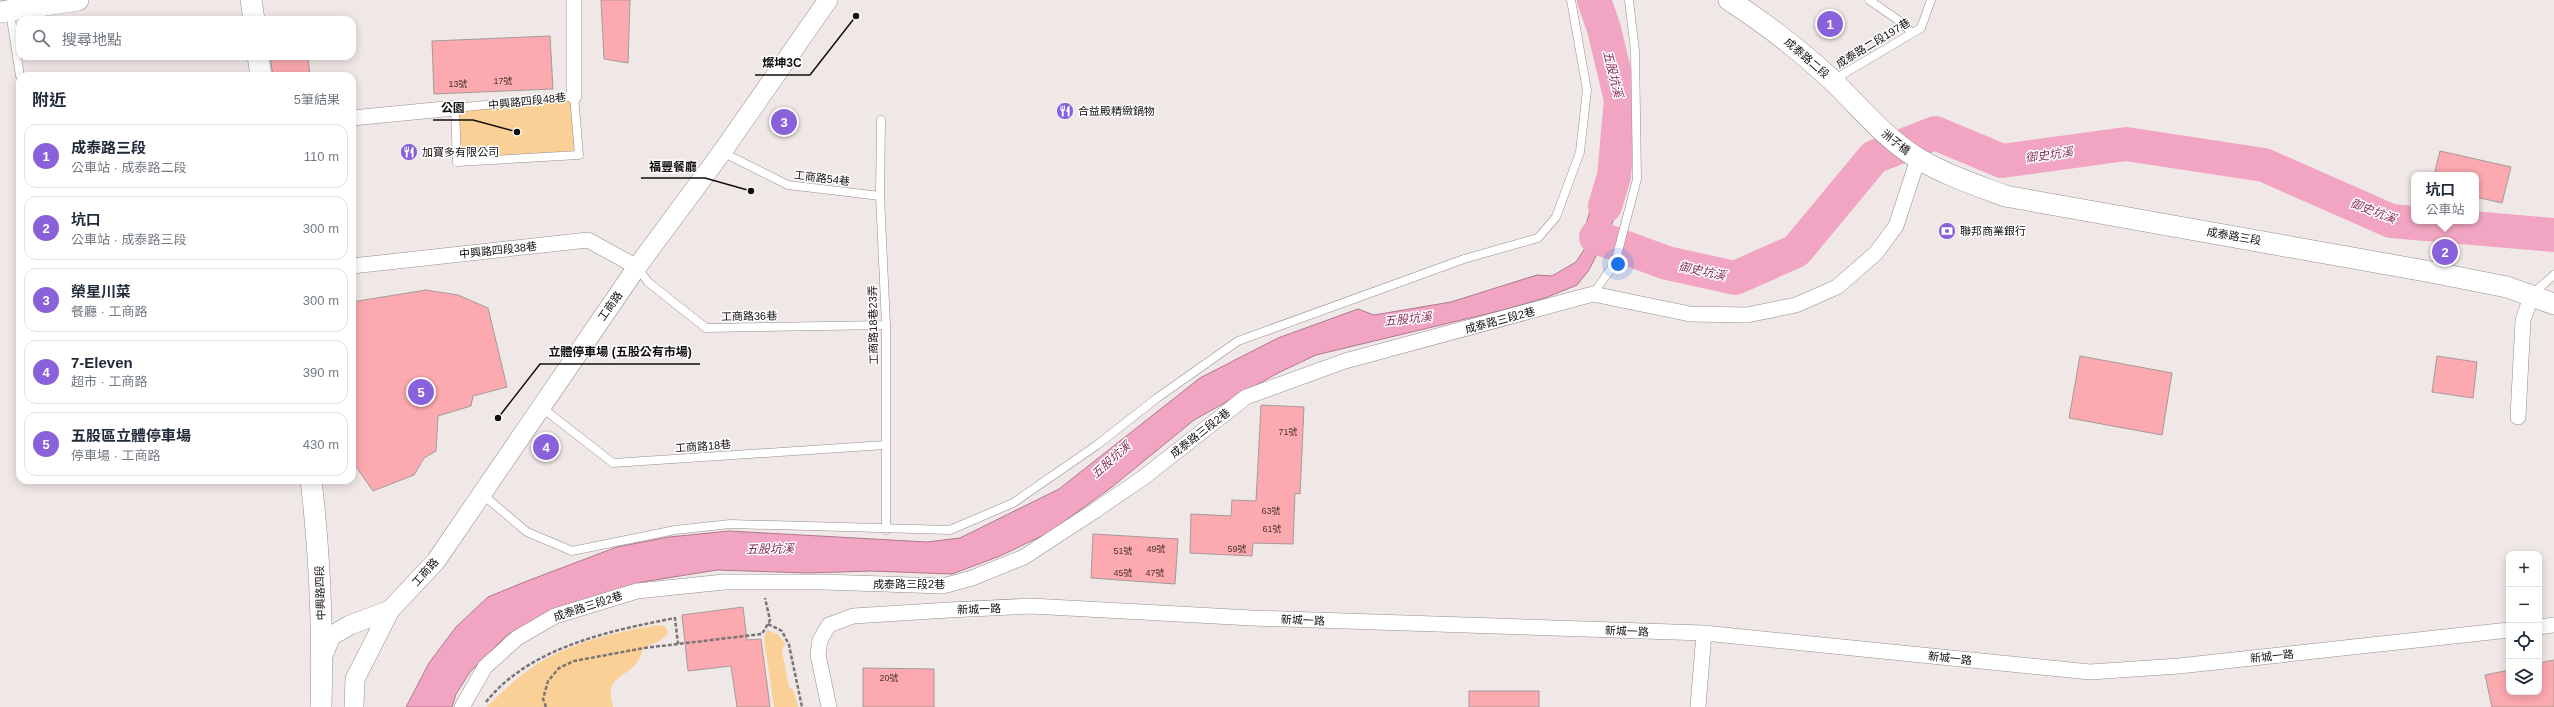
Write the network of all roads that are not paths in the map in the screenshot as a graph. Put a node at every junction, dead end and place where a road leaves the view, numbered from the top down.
1 (78, 0) edge
2 (251, 0) edge
3 (574, 0) edge
4 (828, 0) edge
5 (1571, 0) edge
6 (1629, 0) edge
7 (1729, 0) edge
8 (1869, 0) edge
9 (1931, 0) edge
10 (5, 11) edge
11 (253, 16) edge
12 (1912, 33) junction
13 (16, 59) edge
14 (16, 60) edge
15 (259, 60) edge
16 (19, 72) edge
17 (260, 72) edge
18 (1832, 80) junction
19 (574, 96) junction
20 (455, 108) junction
21 (356, 118) edge
22 (882, 120) dead end
23 (1876, 126) joint
24 (722, 152) junction
25 (1917, 158) junction
26 (880, 196) junction
27 (356, 266) edge
28 (637, 267) junction
29 (2554, 275) edge
30 (1593, 294) junction
31 (2532, 294) junction
32 (2554, 304) edge
33 (886, 325) junction
34 (540, 407) junction
35 (2518, 417) dead end
36 (885, 445) junction
37 (312, 484) edge
38 (482, 494) junction
39 (886, 530) junction
40 (390, 610) junction
41 (2554, 626) edge
42 (2542, 627) edge
43 (2506, 630) edge
44 (1704, 633) junction
45 (322, 658) junction
46 (321, 707) edge
47 (354, 707) edge
48 (462, 707) edge
49 (829, 707) edge
50 (1698, 707) edge

1 - 10 main road
2 - 11 main road
3 - 19 street, 中興路四段48巷
4 - 24 street, 工商路
5 - 39 lane
6 - 30 lane
7 - 18 main road, 成泰路二段
8 - 12 lane
9 - 12 lane, 成泰路二段197巷
10 - 13 lane
12 - 18 lane, 成泰路二段197巷
14 - 16 lane
15 - 17 main road
18 - 23 main road, 成泰路二段
19 - 20 lane, 中興路四段48巷
19 - 20 lane, 中興路四段48巷
20 - 21 street, 中興路四段48巷
22 - 26 lane, 工商路18巷23弄
23 - 25 main road, 洲子橋
24 - 26 lane, 工商路54巷
24 - 28 street, 工商路
25 - 30 street, 成泰路三段2巷
25 - 31 main road, 成泰路三段
26 - 33 lane, 工商路18巷23弄
27 - 28 street, 中興路四段38巷
28 - 33 lane, 工商路36巷
28 - 34 street, 工商路
29 - 31 lane
30 - 48 street, 成泰路三段2巷
31 - 32 main road, 成泰路三段
31 - 35 street
33 - 36 lane, 工商路18巷23弄
34 - 36 lane, 工商路18巷
34 - 38 street, 工商路
36 - 39 lane, 工商路18巷23弄
37 - 45 main road, 中興路四段
38 - 39 lane
38 - 40 street, 工商路
40 - 45 street, 工商路
40 - 47 street, 工商路
41 - 42 street
43 - 44 street, 新城一路
44 - 49 street, 新城一路
44 - 50 street
45 - 46 main road, 中興路四段

